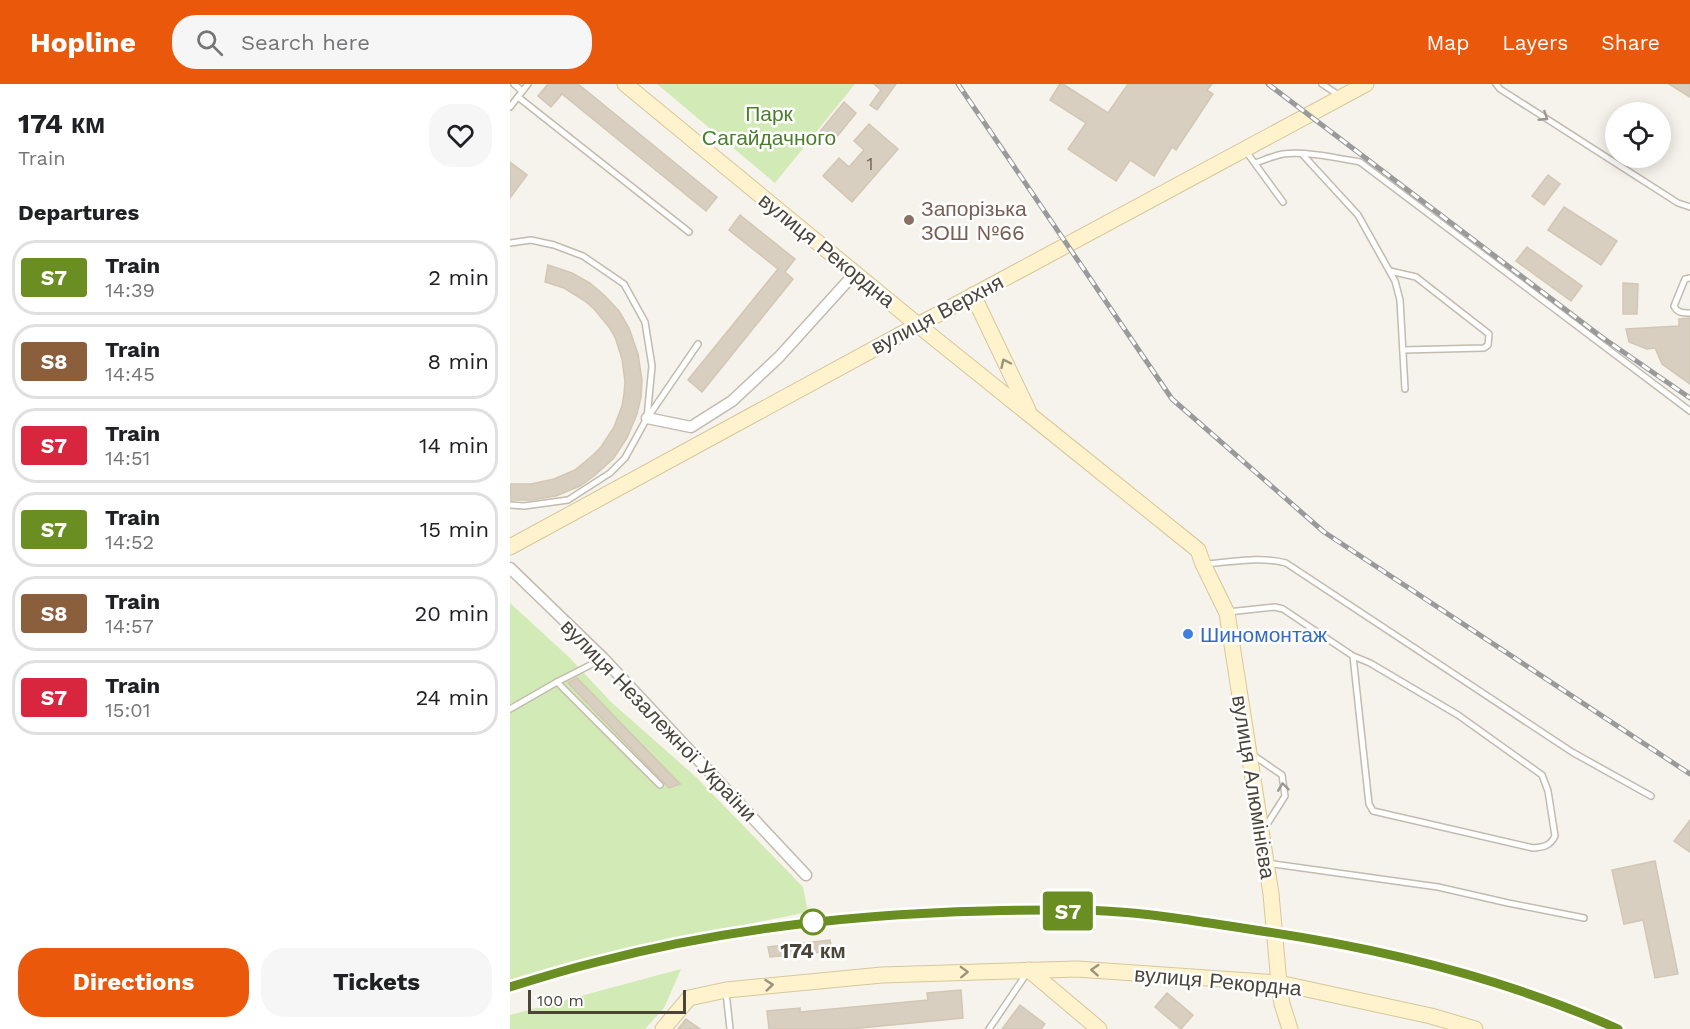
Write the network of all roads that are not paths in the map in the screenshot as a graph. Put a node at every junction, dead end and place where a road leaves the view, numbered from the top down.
1 (514, 84) edge
2 (528, 84) edge
3 (625, 84) edge
4 (1322, 84) edge
5 (1366, 84) edge
6 (1496, 84) edge
7 (522, 91) junction
8 (518, 97) junction
9 (1341, 97) junction
10 (510, 106) edge
11 (1245, 149) junction
12 (1303, 155) junction
13 (1255, 163) junction
14 (1283, 202) dead end
15 (1690, 207) edge
16 (689, 232) dead end
17 (510, 243) edge
18 (1390, 271) junction
19 (855, 273) junction
20 (1690, 278) edge
21 (973, 295) junction
22 (1690, 313) edge
23 (918, 325) junction
24 (698, 344) dead end
25 (1403, 351) junction
26 (1405, 389) dead end
27 (1690, 411) edge
28 (1030, 415) junction
29 (647, 418) junction
30 (510, 506) edge
31 (510, 547) edge
32 (1200, 557) junction
33 (510, 568) edge
34 (1227, 613) junction
35 (1353, 656) junction
36 (603, 658) junction
37 (557, 682) junction
38 (510, 709) edge
39 (1248, 752) junction
40 (660, 785) dead end
41 (1651, 795) dead end
42 (1261, 833) junction
43 (1266, 862) junction
44 (806, 875) dead end
45 (1584, 918) dead end
46 (1029, 970) junction
47 (1279, 983) junction
48 (726, 990) junction
49 (663, 1029) edge
50 (730, 1029) edge
51 (989, 1029) edge
52 (1099, 1029) edge
53 (1290, 1029) edge
54 (1475, 1029) edge

1 - 7 lane
2 - 7 lane
3 - 19 street, вулиця Рекордна
4 - 9 lane
5 - 9 street, вулиця Верхня
6 -> 15 lane
7 - 8 lane
8 - 10 lane
8 - 16 lane
9 - 11 street, вулиця Верхня
11 - 13 lane
11 - 21 street, вулиця Верхня
12 - 13 lane
12 - 18 lane
12 - 27 lane
13 - 14 lane
17 - 29 lane
18 - 25 lane
18 - 25 lane
19 - 23 street, вулиця Рекордна
19 - 29 street
20 - 22 lane
21 - 23 street, вулиця Верхня
28 -> 21 street
23 - 28 street, вулиця Рекордна
23 - 31 street, вулиця Верхня
24 - 29 lane
25 - 26 lane
28 - 32 street, вулиця Рекордна
29 - 30 lane
32 - 34 street, вулиця Алюмінієва
32 - 41 lane
33 - 36 street, вулиця Незалежної України
34 - 35 lane
34 - 39 street, вулиця Алюмінієва
35 - 35 lane
36 - 37 lane
36 - 44 street, вулиця Незалежної України
37 - 38 lane
37 - 40 lane
39 - 42 street, вулиця Алюмінієва
42 -> 39 lane
42 - 43 street, вулиця Алюмінієва
43 - 45 lane
43 - 47 street, вулиця Алюмінієва
47 -> 46 street, вулиця Рекордна
48 -> 46 street
46 - 51 lane
46 - 52 street
47 - 53 street, вулиця Алюмінієва
47 - 54 street, вулиця Рекордна
48 - 49 street
48 - 50 lane

